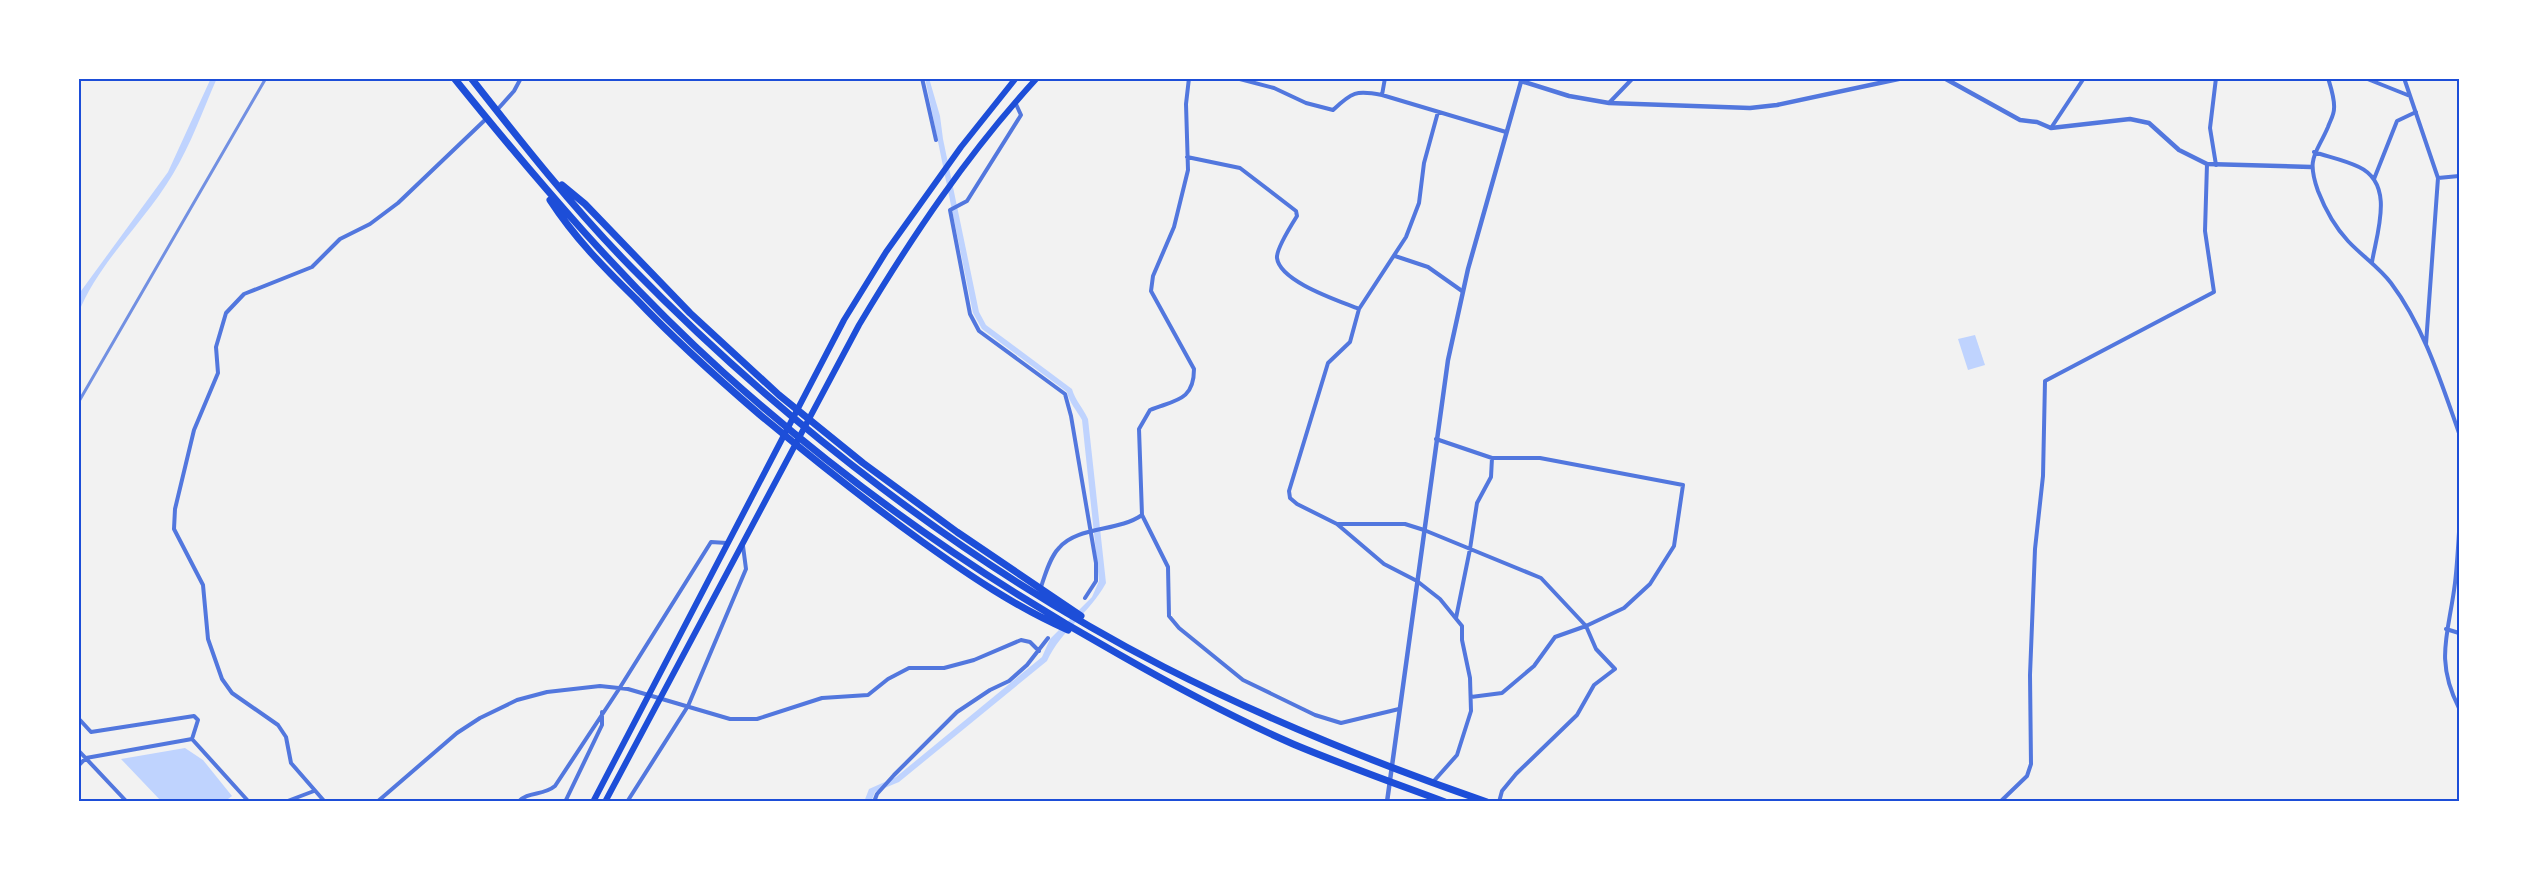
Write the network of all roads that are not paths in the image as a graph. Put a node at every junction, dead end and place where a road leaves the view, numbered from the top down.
1 (454, 78) edge
2 (471, 78) edge
3 (520, 78) edge
4 (922, 78) edge
5 (1016, 78) edge
6 (1037, 78) edge
7 (1189, 78) edge
8 (1236, 78) edge
9 (1385, 78) edge
10 (1633, 78) edge
11 (1903, 78) edge
12 (1944, 78) edge
13 (2084, 78) edge
14 (2216, 78) edge
15 (2328, 78) edge
16 (2365, 78) edge
17 (2404, 78) edge
18 (1520, 79) edge
19 (1382, 95) junction
20 (2410, 96) junction
21 (1015, 102) junction
22 (1609, 103) junction
23 (496, 110) junction
24 (1438, 112) junction
25 (2416, 112) junction
26 (487, 119) junction
27 (2051, 128) junction
28 (1506, 132) junction
29 (936, 140) dead end
30 (2314, 152) junction
31 (1187, 157) junction
32 (2206, 164) junction
33 (2216, 165) junction
34 (2311, 167) junction
35 (543, 169) junction
36 (2459, 176) edge
37 (2438, 178) junction
38 (2374, 180) junction
39 (538, 182) junction
40 (1395, 256) junction
41 (2372, 262) junction
42 (1462, 291) junction
43 (1359, 309) junction
44 (2426, 345) junction
45 (796, 409) junction
46 (810, 420) junction
47 (2459, 433) edge
48 (783, 435) junction
49 (1436, 439) junction
50 (796, 446) junction
51 (1492, 458) junction
52 (1142, 515) junction
53 (1337, 524) junction
54 (1424, 530) junction
55 (1090, 532) junction
56 (2459, 532) edge
57 (727, 543) junction
58 (743, 546) junction
59 (1470, 549) junction
60 (1417, 581) junction
61 (2457, 584) edge
62 (1041, 587) junction
63 (1085, 598) dead end
64 (1456, 618) junction
65 (1586, 626) junction
66 (2446, 629) junction
67 (2459, 633) edge
68 (1048, 638) dead end
69 (1112, 638) junction
70 (1107, 648) junction
71 (1039, 651) junction
72 (619, 689) junction
73 (1471, 697) junction
74 (688, 706) junction
75 (2459, 708) edge
76 (1399, 709) junction
77 (602, 711) junction
78 (79, 719) edge
79 (78, 728) edge
80 (192, 739) junction
81 (78, 750) edge
82 (86, 758) junction
83 (78, 766) edge
84 (1391, 767) junction
85 (1390, 782) junction
86 (1432, 783) junction
87 (314, 791) junction
88 (127, 802) edge
89 (249, 802) edge
90 (285, 802) edge
91 (325, 802) edge
92 (377, 802) edge
93 (518, 802) edge
94 (565, 802) edge
95 (593, 802) edge
96 (605, 802) edge
97 (627, 802) edge
98 (874, 802) edge
99 (1387, 802) edge
100 (1445, 802) edge
101 (1487, 802) edge
102 (1500, 802) edge
103 (2000, 802) edge

1 - 26 highway
2 - 23 highway
3 - 23 street
4 - 29 street
5 - 45 main road
6 - 21 main road
7 - 31 street
8 - 19 street
9 - 19 street
10 - 22 street
11 - 22 street
12 - 27 street
13 - 27 street
14 - 33 street
15 - 30 street
16 - 20 street
17 - 20 street
18 - 22 street
18 - 28 street
19 - 24 street
20 - 25 street
21 - 46 main road
21 - 55 street
23 - 35 highway
24 - 28 street
24 - 40 street
25 - 37 street
25 - 38 street
26 - 39 highway
26 - 87 street
27 - 32 street
28 - 42 street
30 - 34 street
30 - 38 street
31 - 43 street
31 - 52 street
32 - 33 street
32 - 103 street
33 - 34 street
34 - 41 street
35 - 45 highway
35 - 69 highway
36 - 37 street
37 - 44 street
38 - 41 street
39 - 48 highway
39 - 70 highway
40 - 42 street
40 - 43 street
41 - 44 street
42 - 49 street
43 - 53 street
44 - 47 street
45 - 46 highway
45 - 48 main road
46 - 50 main road
46 - 62 highway
48 - 50 highway
48 - 57 main road
49 - 51 street
49 - 54 street
50 - 58 main road
50 - 70 highway
51 - 59 street
51 - 65 street
52 - 55 street
52 - 76 street
53 - 54 street
53 - 60 street
54 - 59 street
54 - 60 street
55 - 62 street
55 - 63 street
56 - 61 street
57 - 72 street
57 - 95 main road
58 - 74 street
58 - 96 main road
59 - 64 street
59 - 65 street
60 - 64 street
60 - 76 street
61 - 66 street
62 - 69 highway
64 - 73 street
65 - 73 street
65 - 102 street
66 - 67 street
66 - 75 street
68 - 71 street
69 - 84 highway
70 - 85 highway
71 - 74 street
71 - 98 street
72 - 74 street
72 - 77 street
72 - 92 street
73 - 86 street
74 - 97 street
76 - 84 street
77 - 93 street
77 - 94 street
78 - 79 street
78 - 80 street
80 - 82 street
80 - 89 street
81 - 82 street
82 - 83 street
82 - 88 street
84 - 85 street
84 - 86 highway
85 - 99 street
85 - 100 highway
86 - 101 highway
87 - 90 street
87 - 91 street

